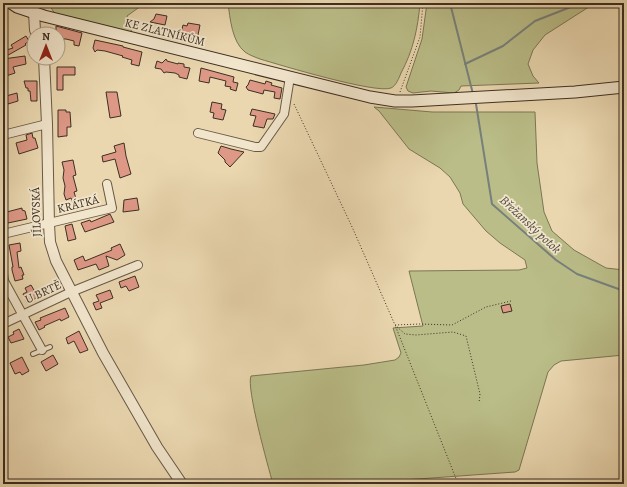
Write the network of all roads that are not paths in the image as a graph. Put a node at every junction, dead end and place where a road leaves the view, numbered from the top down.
1 (11, 3) edge
2 (34, 13) junction
3 (35, 26) edge
4 (44, 66) edge
5 (290, 77) junction
6 (624, 87) edge
7 (47, 124) junction
8 (198, 133) dead end
9 (3, 135) edge
10 (106, 184) dead end
11 (49, 224) junction
12 (3, 234) edge
13 (138, 265) dead end
14 (3, 274) edge
15 (71, 292) junction
16 (22, 315) junction
17 (3, 324) edge
18 (46, 349) joint
19 (33, 354) dead end
20 (182, 484) edge

1 - 2 main road, KE ZLATNÍKŮM
2 - 3 street
2 - 5 main road, KE ZLATNÍKŮM
4 - 7 street, JÍLOVSKÁ
5 - 6 main road, KE ZLATNÍKŮM
5 - 8 street
7 - 9 street
7 - 11 street, JÍLOVSKÁ
10 - 11 street, KRÁTKÁ
11 - 12 street
11 - 15 street, JÍLOVSKÁ
13 - 15 street, U BRTĚ
14 - 16 street
15 - 16 street, U BRTĚ
15 - 20 street, JÍLOVSKÁ
16 - 17 street, U BRTĚ
16 - 18 street
18 - 19 lane

